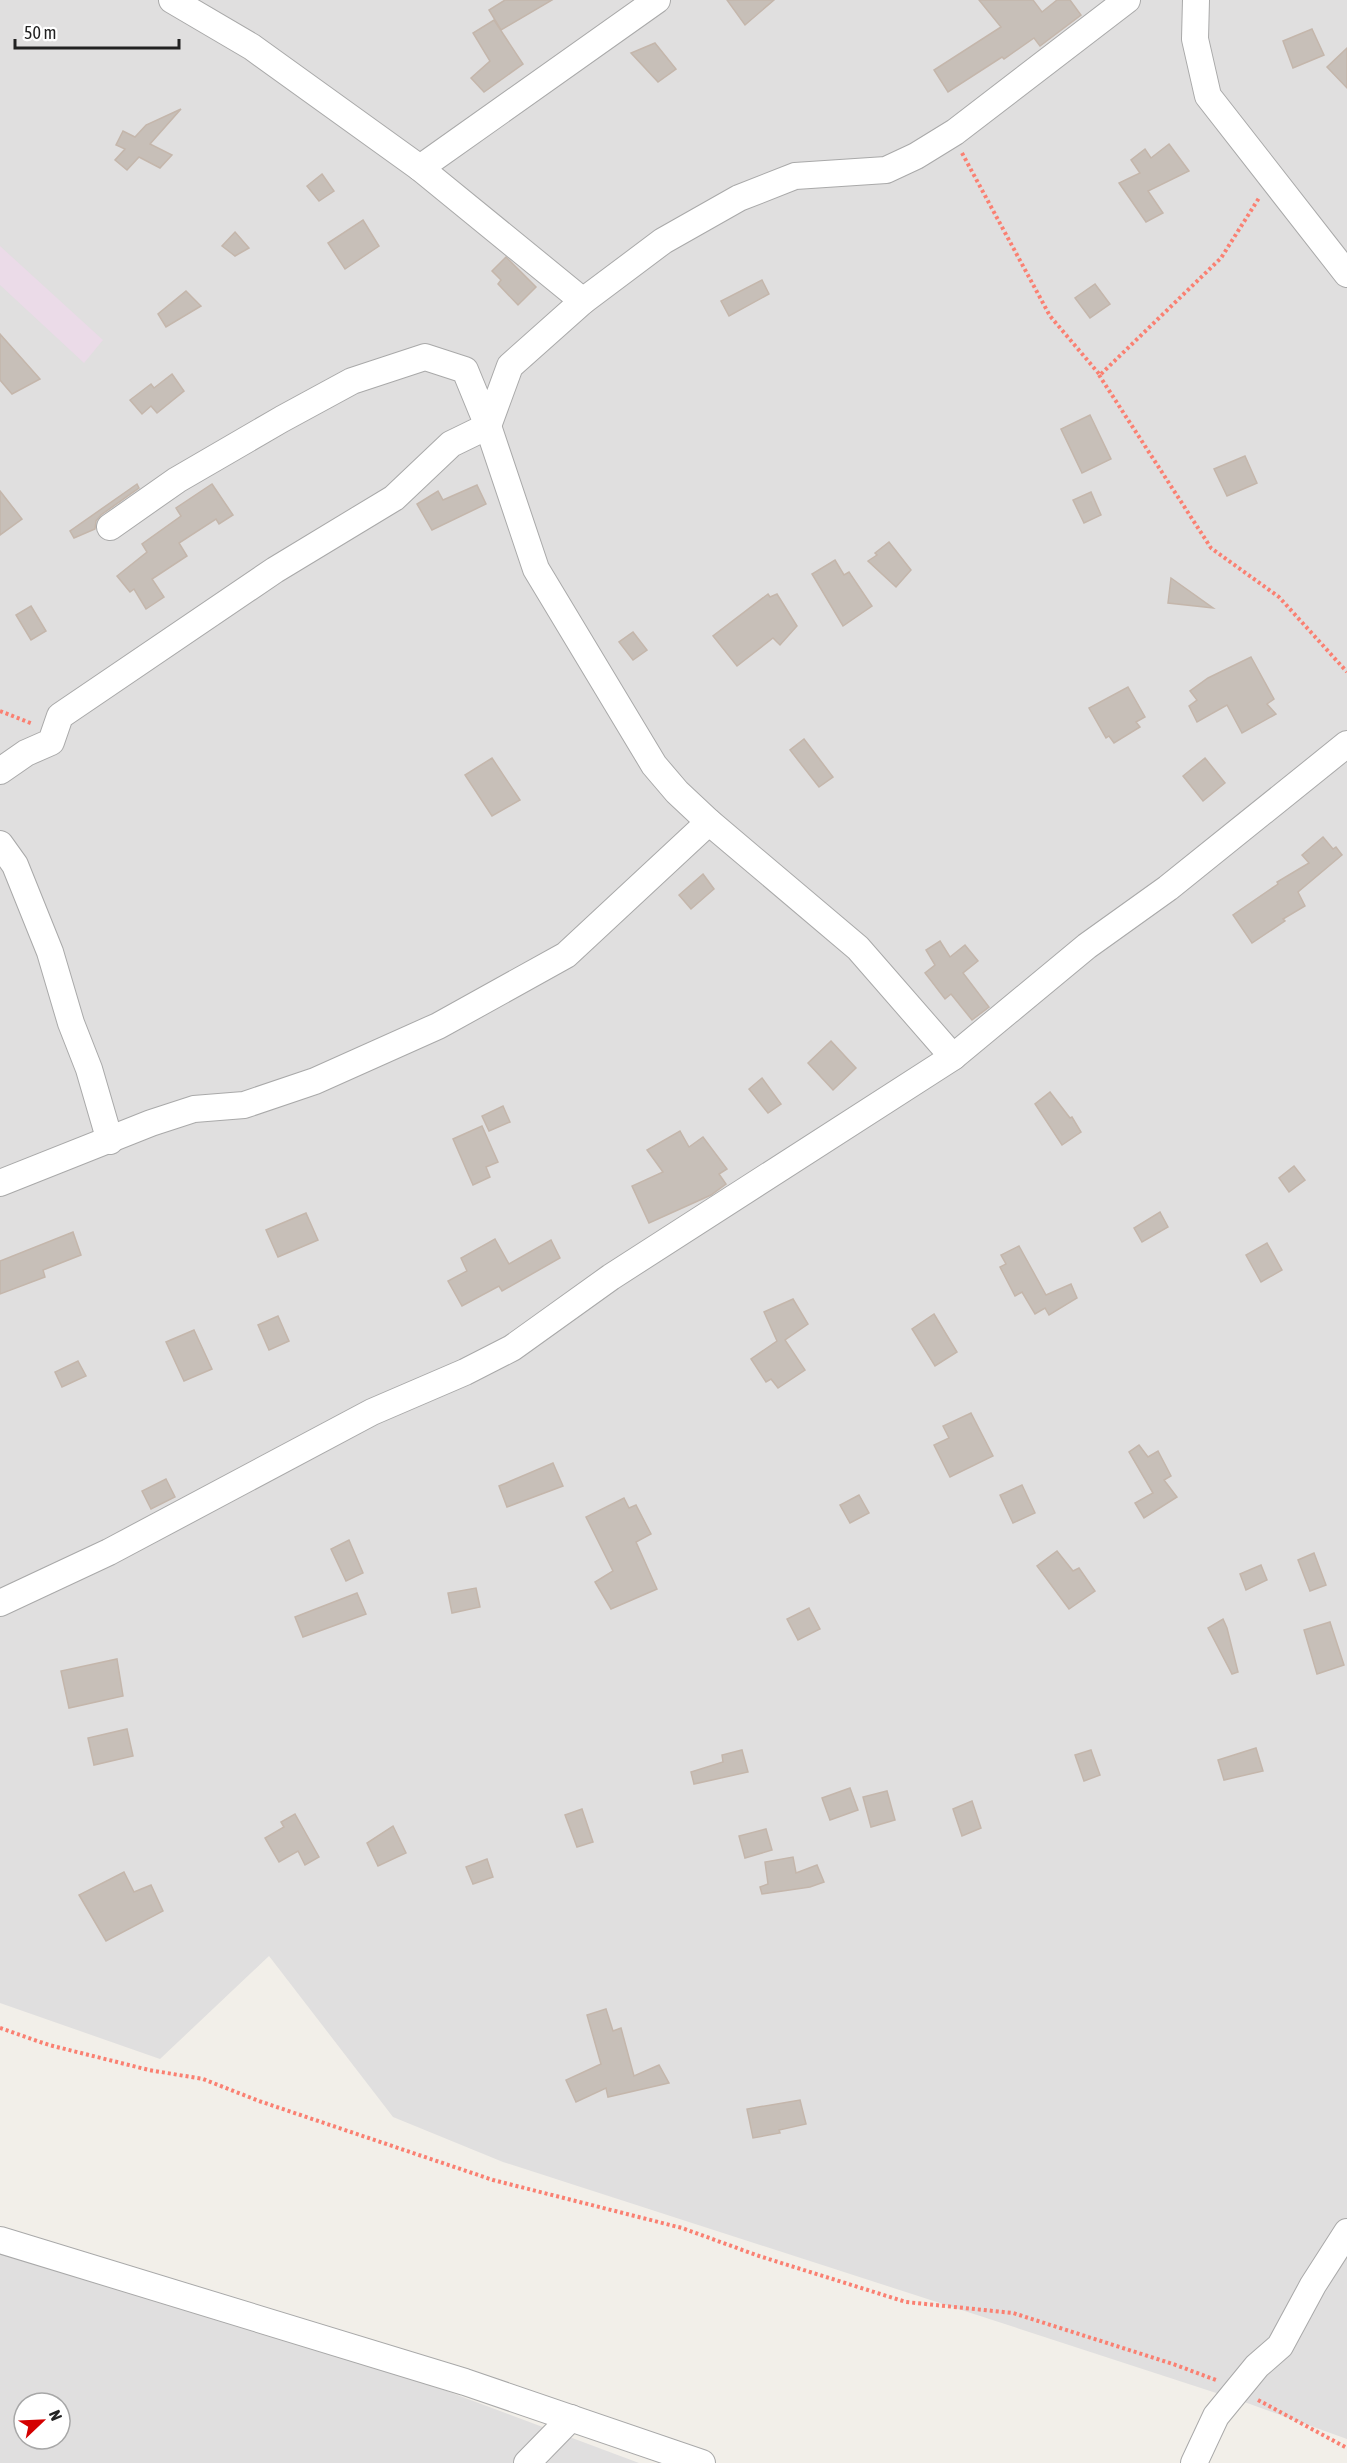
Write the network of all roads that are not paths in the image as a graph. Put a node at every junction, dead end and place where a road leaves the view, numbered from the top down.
1 (172, 0) edge
2 (657, 0) edge
3 (1127, 0) edge
4 (1196, 0) edge
5 (420, 168) junction
6 (1347, 274) edge
7 (583, 301) junction
8 (488, 426) junction
9 (110, 527) dead end
10 (1347, 744) edge
11 (0, 771) edge
12 (709, 822) junction
13 (0, 844) edge
14 (953, 1057) junction
15 (110, 1141) junction
16 (0, 1183) edge
17 (0, 1603) edge
18 (1347, 2232) edge
19 (0, 2240) edge
20 (571, 2418) junction
21 (527, 2463) edge
22 (702, 2463) edge
23 (1194, 2463) edge

1 - 5 street
2 - 5 street
3 - 7 street
4 - 6 street
5 - 7 street
7 - 8 street
8 - 9 street
8 - 11 street
8 - 12 street
10 - 14 street
12 - 14 street
12 - 15 street
13 - 15 street
14 - 17 street
15 - 16 street
18 - 23 street
19 - 20 street
20 - 21 street
20 - 22 street

